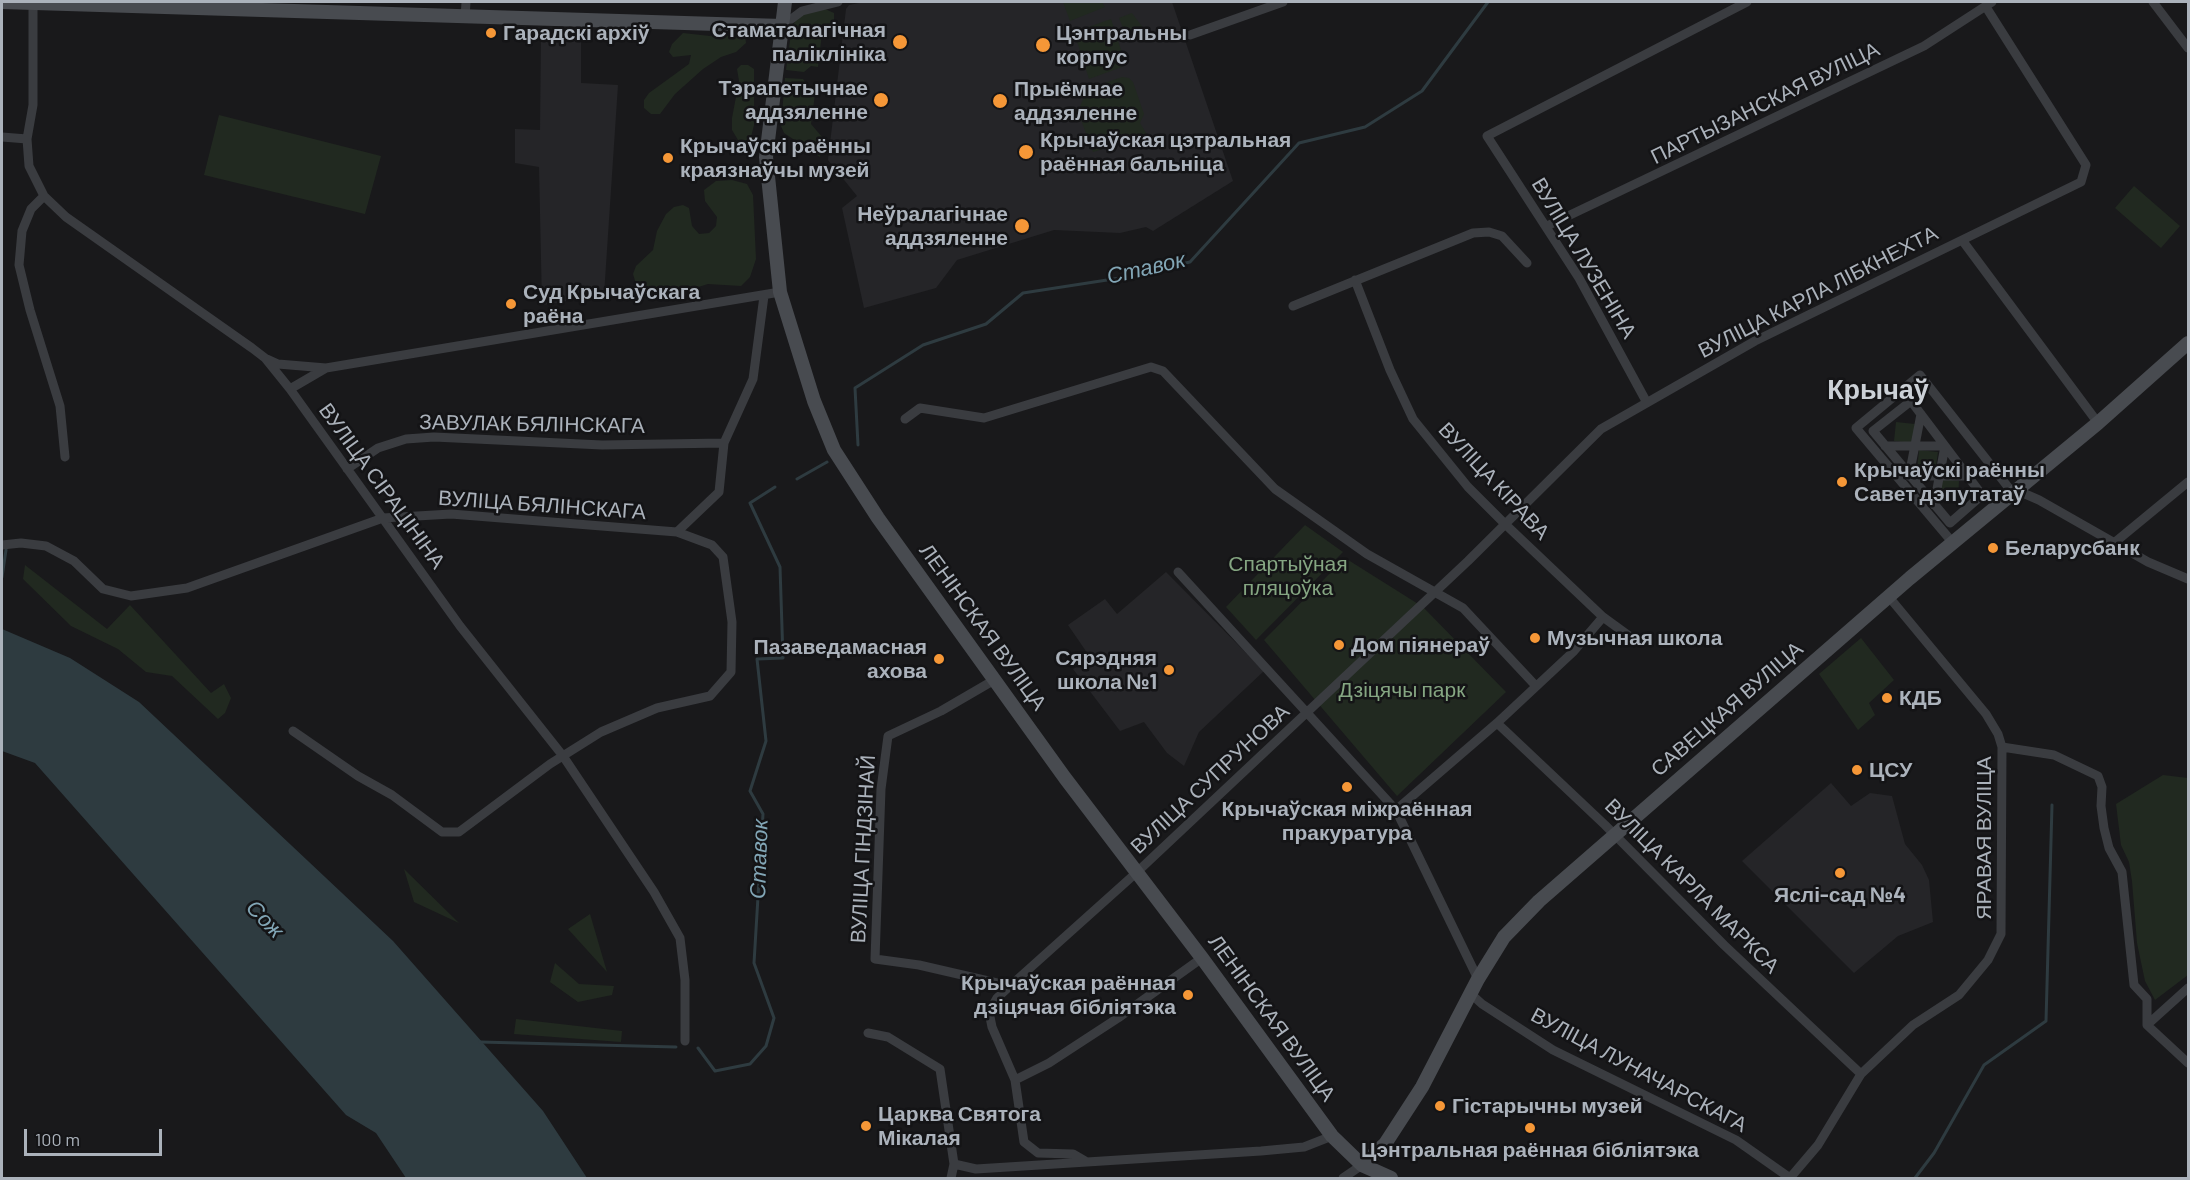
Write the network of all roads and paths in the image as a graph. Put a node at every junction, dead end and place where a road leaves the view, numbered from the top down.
1 (2, 2) edge
2 (16, 2) edge
3 (33, 2) edge
4 (466, 2) edge
5 (785, 2) edge
6 (838, 2) edge
7 (1283, 2) edge
8 (1747, 2) edge
9 (2152, 2) edge
10 (235, 4) edge
11 (1989, 4) edge
12 (465, 18) junction
13 (782, 26) junction
14 (1190, 35) dead end
15 (2188, 48) edge
16 (2, 137) edge
17 (27, 139) junction
18 (44, 196) junction
19 (1547, 226) junction
20 (1962, 240) junction
21 (1527, 263) dead end
22 (1355, 280) junction
23 (780, 292) junction
24 (764, 296) junction
25 (1293, 306) dead end
26 (2188, 343) edge
27 (265, 358) junction
28 (326, 368) junction
29 (290, 390) junction
30 (1646, 400) junction
31 (1921, 414) junction
32 (905, 419) dead end
33 (2098, 423) junction
34 (723, 443) junction
35 (1885, 446) junction
36 (1915, 446) junction
37 (1945, 446) junction
38 (65, 457) dead end
39 (347, 469) junction
40 (1909, 476) junction
41 (1940, 476) junction
42 (1968, 476) junction
43 (2188, 482) edge
44 (2014, 491) junction
45 (1934, 505) junction
46 (383, 518) junction
47 (1505, 524) junction
48 (677, 532) junction
49 (1953, 543) junction
50 (2114, 543) junction
51 (2, 545) edge
52 (1178, 572) dead end
53 (2188, 579) edge
54 (1434, 591) junction
55 (1889, 597) junction
56 (1603, 617) junction
57 (1636, 641) dead end
58 (996, 679) junction
59 (1535, 685) junction
60 (1308, 711) junction
61 (1497, 723) junction
62 (293, 731) dead end
63 (2002, 747) junction
64 (563, 756) junction
65 (1396, 810) junction
66 (1614, 834) junction
67 (1136, 873) junction
68 (1202, 958) junction
69 (1478, 979) junction
70 (1010, 986) junction
71 (2188, 988) edge
72 (1470, 994) junction
73 (2147, 1025) junction
74 (868, 1033) dead end
75 (685, 1041) dead end
76 (2188, 1063) edge
77 (1862, 1074) junction
78 (1015, 1080) junction
79 (1332, 1136) junction
80 (1085, 1161) junction
81 (954, 1164) junction
82 (1362, 1165) junction
83 (951, 1179) edge
84 (1343, 1179) edge
85 (1391, 1179) edge
86 (1790, 1179) edge

1 - 2 street
2 - 3 street
3 - 10 street
3 - 17 street, ВУЛІЦА СІРАЦІНІНА
4 - 12 street
5 - 13 street, ЛЕНІНСКАЯ ВУЛІЦА
6 - 13 street
7 - 14 street
8 - 19 street, ВУЛІЦА ЛУЗЕНІНА
9 - 15 street
10 - 12 street
11 - 19 street, ПАРТЫЗАНСКАЯ ВУЛІЦА
11 - 20 street, ВУЛІЦА КАРЛА ЛІБКНЕХТА
12 - 13 street
13 - 23 street, ЛЕНІНСКАЯ ВУЛІЦА
16 - 17 street
17 - 18 street, ВУЛІЦА СІРАЦІНІНА
18 - 27 street, ВУЛІЦА СІРАЦІНІНА
18 - 38 street
19 - 30 street, ВУЛІЦА ЛУЗЕНІНА
20 - 30 street, ВУЛІЦА КАРЛА ЛІБКНЕХТА
20 - 33 street
21 - 22 street
22 - 25 street
22 - 47 street, ВУЛІЦА КІРАВА
23 - 24 street
23 - 58 street, ЛЕНІНСКАЯ ВУЛІЦА
24 - 28 street
24 - 34 street
26 - 33 street, САВЕЦКАЯ ВУЛІЦА
27 - 28 street
27 - 29 street, ВУЛІЦА СІРАЦІНІНА
28 - 29 street
29 - 39 street, ВУЛІЦА СІРАЦІНІНА
30 - 47 street, ВУЛІЦА КАРЛА ЛІБКНЕХТА
31 - 35 street
31 - 36 street
31 - 37 street
32 - 54 street
33 - 44 street, САВЕЦКАЯ ВУЛІЦА
34 - 39 street, ЗАВУЛАК БЯЛІНСКАГА
34 - 48 street
35 - 36 street
35 - 40 street
36 - 37 street
36 - 40 street
37 - 41 street
37 - 42 street
39 - 46 street, ВУЛІЦА СІРАЦІНІНА
40 - 41 street
40 - 45 street
41 - 42 street
41 - 45 street
42 - 45 street
43 - 50 street
44 - 49 street, САВЕЦКАЯ ВУЛІЦА
44 - 49 street
44 - 50 street
46 - 48 street, ВУЛІЦА БЯЛІНСКАГА
46 - 51 street, ВУЛІЦА БЯЛІНСКАГА
46 - 64 street, ВУЛІЦА СІРАЦІНІНА
47 - 54 street, ВУЛІЦА КАРЛА ЛІБКНЕХТА
47 - 56 street, ВУЛІЦА КІРАВА
48 - 64 street, ВУЛІЦА БЯЛІНСКАГА
49 - 55 street, САВЕЦКАЯ ВУЛІЦА
50 - 53 street
52 - 60 street
54 - 59 street
54 - 60 street, ВУЛІЦА СУПРУНОВА
55 - 63 street, ЯРАВАЯ ВУЛІЦА
55 - 66 street, САВЕЦКАЯ ВУЛІЦА
56 - 57 street, ВУЛІЦА КІРАВА
56 - 59 street
58 - 67 street, ЛЕНІНСКАЯ ВУЛІЦА
58 - 70 street, ВУЛІЦА ГІНДЗІНАЙ
59 - 61 street
60 - 65 street
60 - 67 street, ВУЛІЦА СУПРУНОВА
61 - 65 street
61 - 66 street, ВУЛІЦА КАРЛА МАРКСА
62 - 64 street
63 - 73 street
63 - 77 street, ЯРАВАЯ ВУЛІЦА
64 - 75 street, ВУЛІЦА СІРАЦІНІНА
65 - 69 street
66 - 69 street, САВЕЦКАЯ ВУЛІЦА
66 - 77 street, ВУЛІЦА КАРЛА МАРКСА
67 - 68 street, ЛЕНІНСКАЯ ВУЛІЦА
67 - 70 street, ВУЛІЦА СУПРУНОВА
68 - 78 street
68 - 79 street, ЛЕНІНСКАЯ ВУЛІЦА
69 - 72 street, САВЕЦКАЯ ВУЛІЦА
70 - 78 street
71 - 73 street
72 - 82 street, САВЕЦКАЯ ВУЛІЦА
72 - 86 street, ВУЛІЦА ЛУНАЧАРСКАГА
73 - 76 street
74 - 81 street
77 - 86 street, ЯРАВАЯ ВУЛІЦА
78 - 80 street
79 - 80 street
79 - 82 street, ЛЕНІНСКАЯ ВУЛІЦА
80 - 81 street
81 - 83 street
82 - 84 street
82 - 85 street, ЛЕНІНСКАЯ ВУЛІЦА

